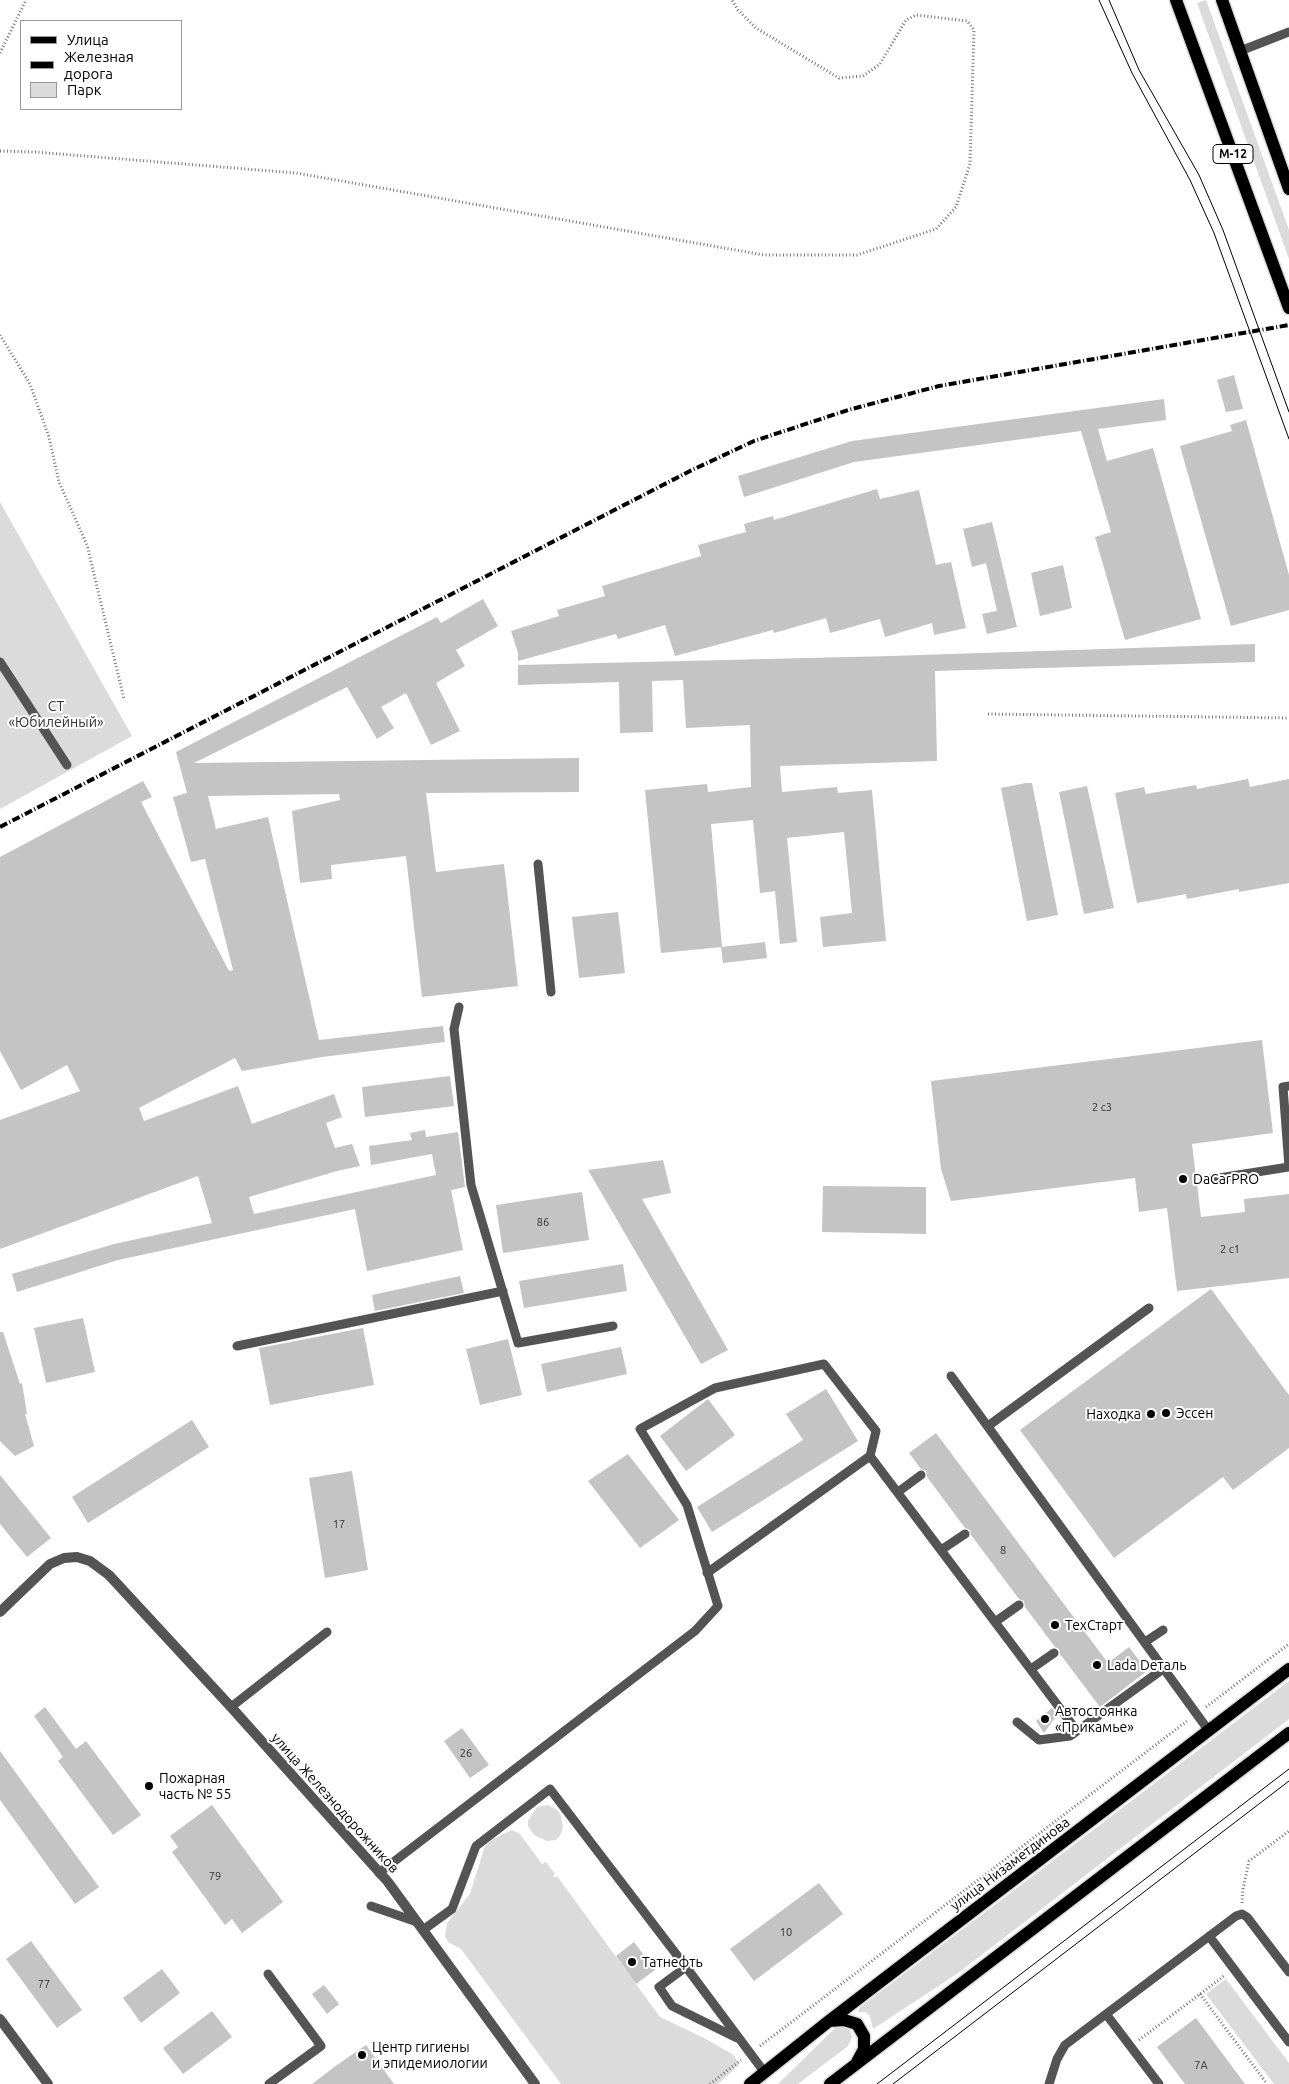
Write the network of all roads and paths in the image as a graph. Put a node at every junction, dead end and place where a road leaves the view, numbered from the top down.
1 (26, 0) edge
2 (732, 0) edge
3 (1176, 0) edge
4 (1222, 0) edge
5 (1289, 32) edge
6 (1240, 51) junction
7 (0, 52) edge
8 (0, 151) edge
9 (1289, 189) edge
10 (1289, 308) edge
11 (0, 335) edge
12 (0, 662) edge
13 (124, 699) dead end
14 (988, 714) dead end
15 (1289, 718) edge
16 (67, 765) dead end
17 (538, 864) dead end
18 (551, 992) dead end
19 (459, 1007) dead end
20 (1289, 1086) edge
21 (1289, 1167) edge
22 (1206, 1180) dead end
23 (504, 1291) junction
24 (1149, 1308) dead end
25 (613, 1326) dead end
26 (237, 1346) dead end
27 (952, 1376) dead end
28 (988, 1426) junction
29 (870, 1456) junction
30 (921, 1475) dead end
31 (898, 1492) junction
32 (965, 1534) dead end
33 (941, 1550) junction
34 (707, 1573) junction
35 (1019, 1605) dead end
36 (0, 1612) edge
37 (995, 1622) junction
38 (1163, 1630) dead end
39 (327, 1632) dead end
40 (1145, 1642) junction
41 (1289, 1644) edge
42 (1054, 1653) dead end
43 (1031, 1669) junction
44 (1164, 1669) junction
45 (1289, 1669) edge
46 (231, 1707) junction
47 (1197, 1714) junction
48 (1017, 1722) dead end
49 (1077, 1731) junction
50 (1209, 1731) junction
51 (1289, 1733) edge
52 (1289, 1831) edge
53 (379, 1873) junction
54 (371, 1906) dead end
55 (1242, 1914) junction
56 (420, 1926) junction
57 (1209, 1936) junction
58 (686, 1967) junction
59 (1234, 1968) junction
60 (1289, 1972) edge
61 (268, 1974) dead end
62 (1200, 1994) junction
63 (1106, 2014) junction
64 (0, 2019) edge
65 (829, 2021) junction
66 (738, 2038) junction
67 (1289, 2042) edge
68 (1130, 2046) junction
69 (750, 2054) junction
70 (856, 2064) junction
71 (764, 2073) junction
72 (48, 2084) edge
73 (269, 2084) edge
74 (535, 2084) edge
75 (710, 2084) edge
76 (750, 2084) edge
77 (830, 2084) edge
78 (1049, 2084) edge
79 (1159, 2084) edge
80 (1267, 2084) edge

1 - 7 path
2 - 8 path
3 - 10 main road, М-12
4 - 6 main road, М-12
5 - 6 lane
6 - 9 main road, М-12
11 - 13 path
12 - 16 lane
14 - 15 path
17 - 18 lane
19 - 23 lane
20 - 21 lane
21 - 22 lane
23 - 25 lane
23 - 26 lane
24 - 28 lane
27 - 28 lane
28 - 40 lane
29 - 31 lane
29 - 34 lane
29 - 34 lane
30 - 31 lane
31 - 33 lane
32 - 33 lane
33 - 37 lane
34 - 53 lane
35 - 37 lane
36 - 46 street, улица Железнодорожников
37 - 43 lane
38 - 40 lane
39 - 46 lane
40 - 44 lane
41 - 47 path
42 - 43 lane
43 - 49 lane
44 - 47 lane
44 - 49 lane
45 - 50 main road, улица Низаметдинова
46 - 53 street, улица Железнодорожников
47 - 50 lane
47 - 69 path
48 - 49 lane
50 - 65 main road, улица Низаметдинова
51 - 70 main road
52 - 55 path
53 - 56 street, улица Железнодорожников
54 - 56 lane
55 - 57 lane
55 - 60 lane
56 - 58 lane
56 - 74 street, улица Железнодорожников
57 - 59 lane
57 - 63 lane
58 - 66 lane
58 - 66 lane
59 - 62 path
59 - 67 lane
61 - 73 lane
62 - 68 path
62 - 80 path
63 - 68 lane
63 - 78 lane
64 - 72 street
65 - 70 main road
65 - 71 main road, улица Низаметдинова
66 - 69 lane
68 - 79 lane
69 - 71 lane
69 - 75 path
70 - 77 main road
71 - 76 main road, улица Низаметдинова

